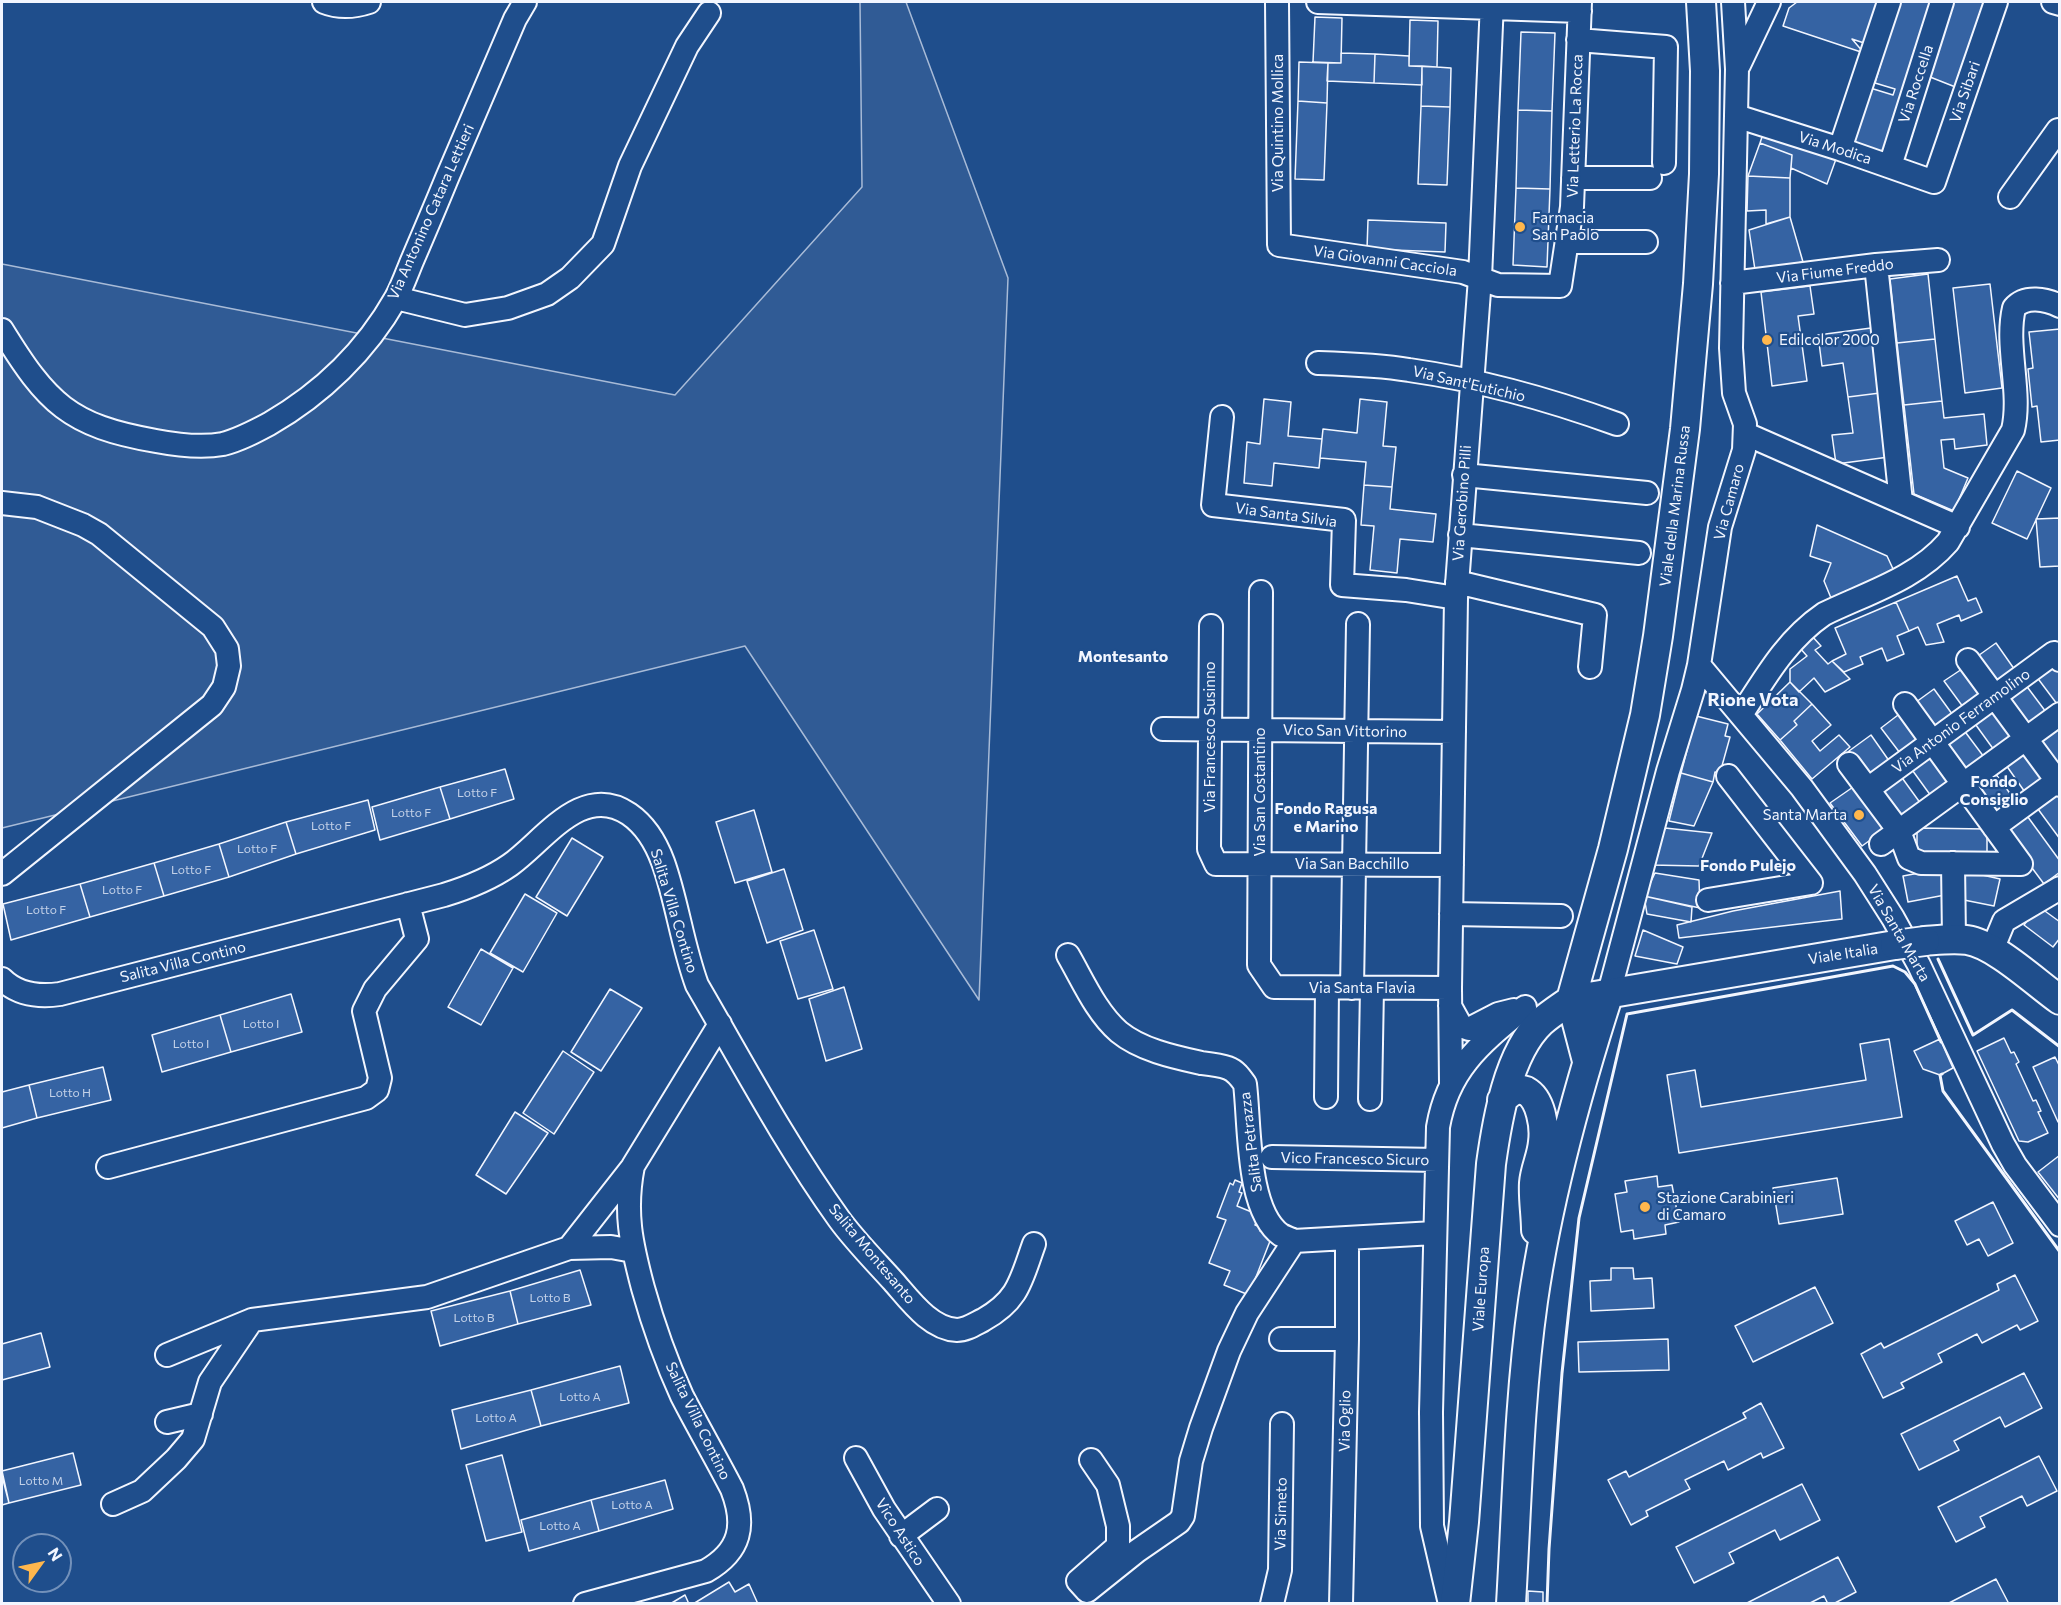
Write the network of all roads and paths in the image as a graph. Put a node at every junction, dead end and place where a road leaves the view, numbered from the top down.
1 (324, 2) edge
2 (369, 2) edge
3 (525, 2) edge
4 (1277, 2) edge
5 (1318, 2) edge
6 (1701, 2) edge
7 (1733, 2) edge
8 (1769, 2) edge
9 (1889, 2) edge
10 (1942, 2) edge
11 (1996, 2) edge
12 (2053, 2) edge
13 (1424, 4) edge
14 (2060, 4) edge
15 (1492, 5) edge
16 (1580, 6) edge
17 (709, 13) dead end
18 (1578, 40) junction
19 (1737, 69) junction
20 (1705, 71) junction
21 (1736, 116) junction
22 (2058, 130) edge
23 (1840, 149) junction
24 (1890, 166) junction
25 (1573, 178) junction
26 (1934, 182) joint
27 (2010, 197) dead end
28 (1567, 242) junction
29 (1646, 242) dead end
30 (1280, 245) joint
31 (1938, 260) dead end
32 (1876, 265) junction
33 (1480, 278) junction
34 (1732, 283) junction
35 (1560, 286) joint
36 (396, 298) junction
37 (2060, 306) edge
38 (2, 330) edge
39 (1318, 363) dead end
40 (1471, 382) junction
41 (1222, 417) dead end
42 (1617, 424) dead end
43 (1746, 434) junction
44 (1464, 475) junction
45 (1647, 494) dead end
46 (1901, 502) junction
47 (2, 503) edge
48 (1958, 527) junction
49 (1460, 535) junction
50 (1639, 553) dead end
51 (1456, 590) junction
52 (1261, 592) dead end
53 (1359, 624) dead end
54 (1211, 626) dead end
55 (2056, 657) edge
56 (1968, 660) dead end
57 (1699, 665) junction
58 (1590, 667) dead end
59 (1994, 696) junction
60 (1905, 704) dead end
61 (2060, 714) edge
62 (1741, 716) junction
63 (1163, 729) dead end
64 (1210, 729) junction
65 (1261, 730) junction
66 (1357, 731) junction
67 (1454, 732) junction
68 (2026, 739) junction
69 (1932, 742) junction
70 (1849, 764) dead end
71 (1728, 776) dead end
72 (2058, 782) edge
73 (1963, 785) junction
74 (1868, 789) junction
75 (1994, 827) junction
76 (1890, 838) junction
77 (1212, 856) joint
78 (1953, 863) junction
79 (1260, 864) junction
80 (1354, 865) junction
81 (1452, 865) junction
82 (2, 874) edge
83 (2060, 888) edge
84 (1707, 900) dead end
85 (408, 904) junction
86 (1451, 914) junction
87 (1561, 916) dead end
88 (1954, 939) junction
89 (1992, 950) junction
90 (1068, 955) dead end
91 (2, 980) edge
92 (1274, 987) joint
93 (1327, 988) junction
94 (1362, 988) junction
95 (1609, 993) junction
96 (1450, 997) junction
97 (1571, 1000) junction
98 (2060, 1000) edge
99 (1525, 1008) junction
100 (720, 1024) junction
101 (1587, 1061) junction
102 (1451, 1083) junction
103 (1326, 1097) dead end
104 (1370, 1099) dead end
105 (1502, 1100) junction
106 (1272, 1157) dead end
107 (1437, 1160) junction
108 (633, 1166) junction
109 (108, 1167) dead end
110 (2060, 1225) edge
111 (1434, 1233) junction
112 (1347, 1238) junction
113 (1294, 1241) junction
114 (1034, 1244) dead end
115 (569, 1248) junction
116 (633, 1251) junction
117 (1538, 1268) junction
118 (252, 1320) junction
119 (1281, 1339) dead end
120 (1347, 1339) junction
121 (167, 1355) dead end
122 (201, 1414) junction
123 (167, 1422) dead end
124 (1282, 1424) dead end
125 (856, 1458) dead end
126 (1091, 1460) dead end
127 (113, 1504) dead end
128 (937, 1509) dead end
129 (901, 1536) junction
130 (585, 1604) edge
131 (949, 1604) edge
132 (1272, 1604) edge
133 (1341, 1604) edge
134 (1452, 1604) edge
135 (1511, 1604) edge

1 - 2 street
3 - 36 street, Via Antonino Catara Lettieri
4 - 30 street, Via Quintino Mollica
5 - 13 street
6 - 20 main road, Viale della Marina Russa
7 - 19 street, Via Camaro
8 - 19 street
9 - 23 street
10 - 24 street, Via Roccella
11 - 26 street, Via Sibari
12 - 14 street
13 - 15 street
15 - 16 street
15 - 33 street, Via Gerobino Pilli
16 - 18 street, Via Letterio La Rocca
17 - 36 street
18 - 25 street, Via Letterio La Rocca
18 - 25 street
19 - 20 street
19 - 21 street, Via Camaro
20 - 97 main road, Viale della Marina Russa
21 - 23 street, Via Modica
21 - 34 street, Via Camaro
22 - 27 street
23 - 24 street, Via Modica
24 - 26 street, Via Modica
25 - 28 street, Via Letterio La Rocca
28 - 29 street
28 - 35 street, Via Letterio La Rocca
30 - 33 street, Via Giovanni Cacciola
31 - 32 street, Via Fiume Freddo
32 - 34 street, Via Fiume Freddo
32 - 46 street
33 - 35 street, Via Giovanni Cacciola
33 - 40 street, Via Gerobino Pilli
34 - 43 street, Via Camaro
36 - 38 street, Via Antonino Catara Lettieri
37 - 48 street
39 - 40 street, Via Sant'Eutichio
40 - 42 street, Via Sant'Eutichio
40 - 44 street, Via Gerobino Pilli
41 - 51 street, Via Santa Silvia
43 - 46 street
43 - 57 street, Via Camaro
44 - 45 street
44 - 49 street, Via Gerobino Pilli
46 - 48 street
47 - 82 street
48 - 62 street
49 - 50 street
49 - 51 street, Via Gerobino Pilli
51 - 58 street
51 - 67 street, Via Gerobino Pilli
52 - 65 street, Via San Costantino
53 - 66 street
54 - 64 street, Via Francesco Susinno
55 - 59 street, Via Antonio Ferramolino
56 - 59 street
57 - 62 street, Via Santa Marta
57 - 95 street, Via Camaro
59 - 68 street
59 - 69 street, Via Antonio Ferramolino
60 - 69 street
61 - 68 street
62 - 110 street, Via Santa Marta
63 - 64 street, Vico San Vittorino
64 - 65 street, Vico San Vittorino
64 - 77 street, Via Francesco Susinno
65 - 66 street, Vico San Vittorino
65 - 79 street, Via San Costantino
66 - 67 street, Vico San Vittorino
66 - 80 street
67 - 81 street, Via Gerobino Pilli
68 - 72 street
68 - 73 street
69 - 73 street
69 - 74 street, Via Antonio Ferramolino
70 - 74 street
71 - 84 street
72 - 75 street
73 - 75 street
73 - 76 street
74 - 76 street
75 - 78 street
76 - 78 street
77 - 79 street, Via San Bacchillo
78 - 88 street
79 - 80 street, Via San Bacchillo
79 - 92 street, Via San Costantino
80 - 81 street, Via San Bacchillo
80 - 94 street
81 - 86 street, Via Gerobino Pilli
83 - 89 street
85 - 91 street, Salita Villa Contino
85 - 100 street, Salita Villa Contino
85 - 109 street
86 - 87 street
86 - 96 street, Via Gerobino Pilli
88 - 89 main road, Viale Italia
88 - 95 main road, Viale Italia, bridge
89 - 98 main road, Viale Italia
90 - 113 street, Salita Petrazza
92 - 93 street, Via Santa Flavia
93 - 94 street, Via Santa Flavia
93 - 103 street
94 - 96 street, Via Santa Flavia
94 - 104 street
95 - 97 main road, Viale Italia
95 - 101 main road
96 - 99 street
96 - 102 street, Via Gerobino Pilli
97 - 99 street
97 - 101 main road
97 - 105 main road, Viale Europa
99 - 102 street
100 - 108 street, Salita Villa Contino
100 - 114 street, Salita Montesanto
101 - 117 main road
102 - 107 street, Viale Europa
105 - 117 main road
105 - 134 main road, Viale Europa
106 - 107 street, Vico Francesco Sicuro
107 - 111 street, Viale Europa
108 - 115 street
108 - 116 street, Salita Villa Contino
111 - 112 street
111 - 134 street, Viale Europa
112 - 113 street
112 - 120 street, Via Oglio
113 - 126 street
115 - 116 street
115 - 118 street
116 - 130 street, Salita Villa Contino
117 - 135 main road
118 - 121 street
118 - 122 street
119 - 120 street
120 - 133 street, Via Oglio
122 - 123 street
122 - 127 street
124 - 132 street, Via Simeto
125 - 129 street, Vico Astico
128 - 129 street
129 - 131 street, Vico Astico

